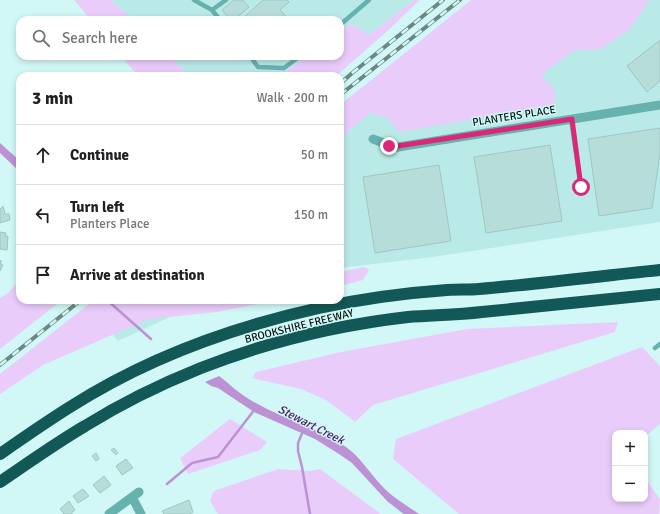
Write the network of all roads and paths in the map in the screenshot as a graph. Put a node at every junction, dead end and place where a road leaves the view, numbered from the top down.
1 (194, 0) edge
2 (226, 0) edge
3 (370, 0) edge
4 (212, 10) junction
5 (217, 16) edge
6 (344, 22) edge
7 (253, 60) edge
8 (295, 60) edge
9 (660, 105) edge
10 (572, 119) junction
11 (373, 139) dead end
12 (581, 187) dead end
13 (660, 270) edge
14 (660, 294) edge
15 (344, 303) edge
16 (340, 304) edge
17 (660, 344) edge
18 (655, 348) dead end
19 (0, 454) edge
20 (0, 482) edge
21 (109, 514) edge
22 (141, 514) edge

1 - 4 lane
2 - 4 lane
3 - 6 lane
4 - 5 lane
7 - 8 lane
9 - 10 street, PLANTERS PLACE
10 - 11 street, PLANTERS PLACE
10 - 12 lane
13 - 15 highway, BROOKSHIRE FREEWAY
14 - 20 highway, BROOKSHIRE FREEWAY
16 - 19 highway, BROOKSHIRE FREEWAY
17 - 18 lane
21 - 22 street

